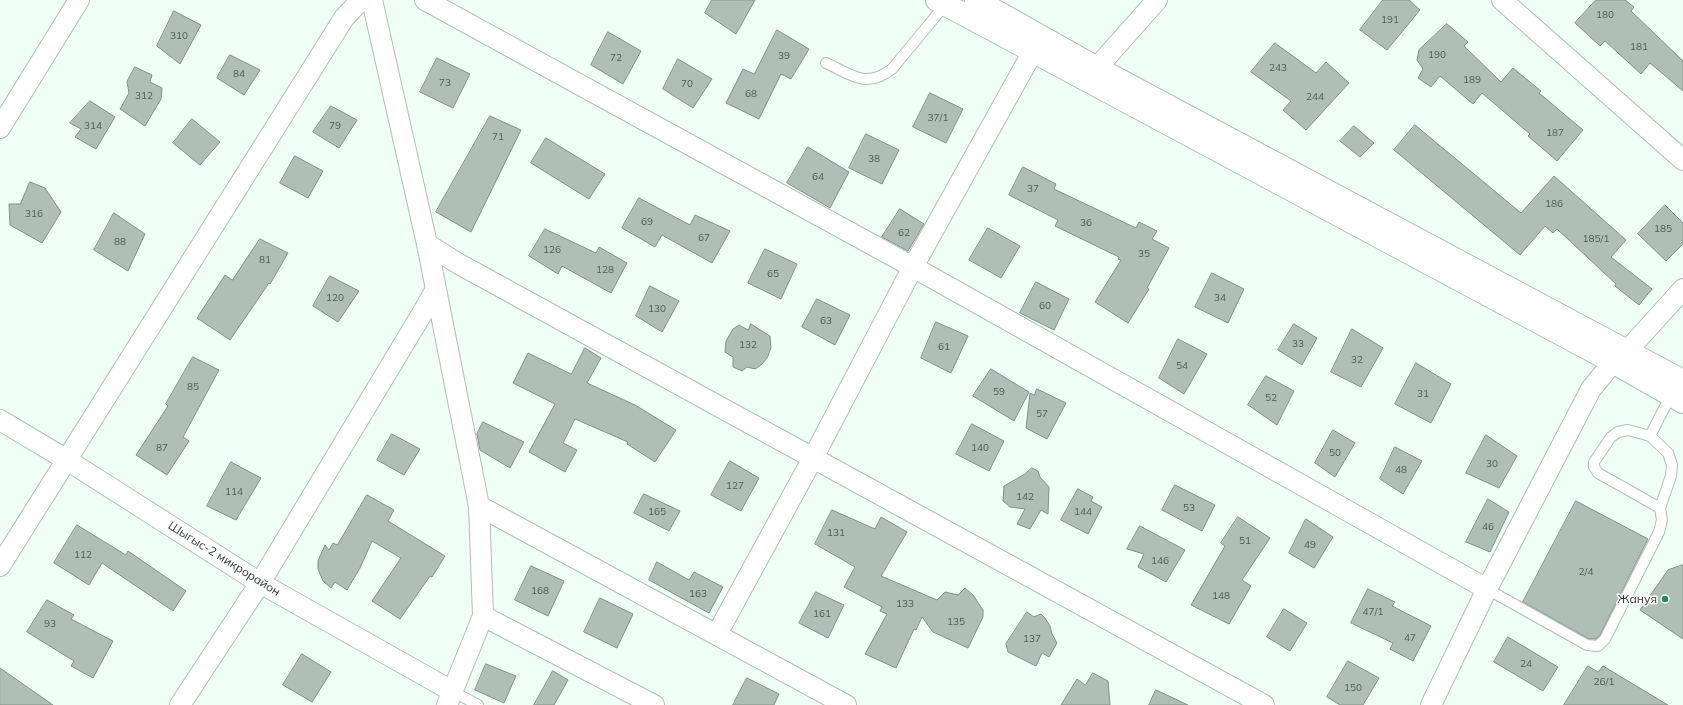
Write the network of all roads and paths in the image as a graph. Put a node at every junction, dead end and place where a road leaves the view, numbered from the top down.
1 (79, 0) edge
2 (361, 0) edge
3 (372, 0) edge
4 (425, 0) edge
5 (976, 0) edge
6 (1157, 0) edge
7 (1502, 0) edge
8 (941, 2) edge
9 (1037, 45) junction
10 (826, 63) dead end
11 (1091, 74) junction
12 (0, 128) edge
13 (1683, 160) edge
14 (427, 244) junction
15 (913, 267) junction
16 (436, 289) junction
17 (1683, 289) edge
18 (1620, 356) junction
19 (1679, 392) edge
20 (0, 420) edge
21 (1650, 436) junction
22 (813, 458) junction
23 (67, 460) junction
24 (479, 506) junction
25 (1660, 508) junction
26 (0, 566) edge
27 (260, 582) junction
28 (1487, 589) junction
29 (483, 616) junction
30 (717, 634) junction
31 (450, 698) edge
32 (180, 705) edge
33 (478, 705) edge
34 (654, 705) edge
35 (846, 705) edge
36 (1264, 705) edge
37 (1432, 705) edge

1 - 12 street
2 - 23 street
3 - 14 street
4 - 15 street
5 - 9 street
6 - 11 street
7 - 13 street
8 - 9 street
8 - 10 lane
9 - 11 street
9 - 15 street
11 - 18 street
14 - 16 street
14 - 22 street
15 - 22 street
15 - 28 street
16 - 24 street
16 - 27 street
17 - 18 street
18 - 19 street
18 - 28 street
19 - 21 lane
20 - 23 street, Шыгыс-2 микрорайон
21 - 25 lane
21 - 25 lane
22 - 30 street
22 - 36 street
23 - 26 street
23 - 27 street, Шыгыс-2 микрорайон
24 - 29 street
24 - 30 street
25 - 28 lane
27 - 31 street, Шыгыс-2 микрорайон
27 - 32 street
28 - 37 street
29 - 31 street
29 - 34 street
30 - 35 street
31 - 33 lane

